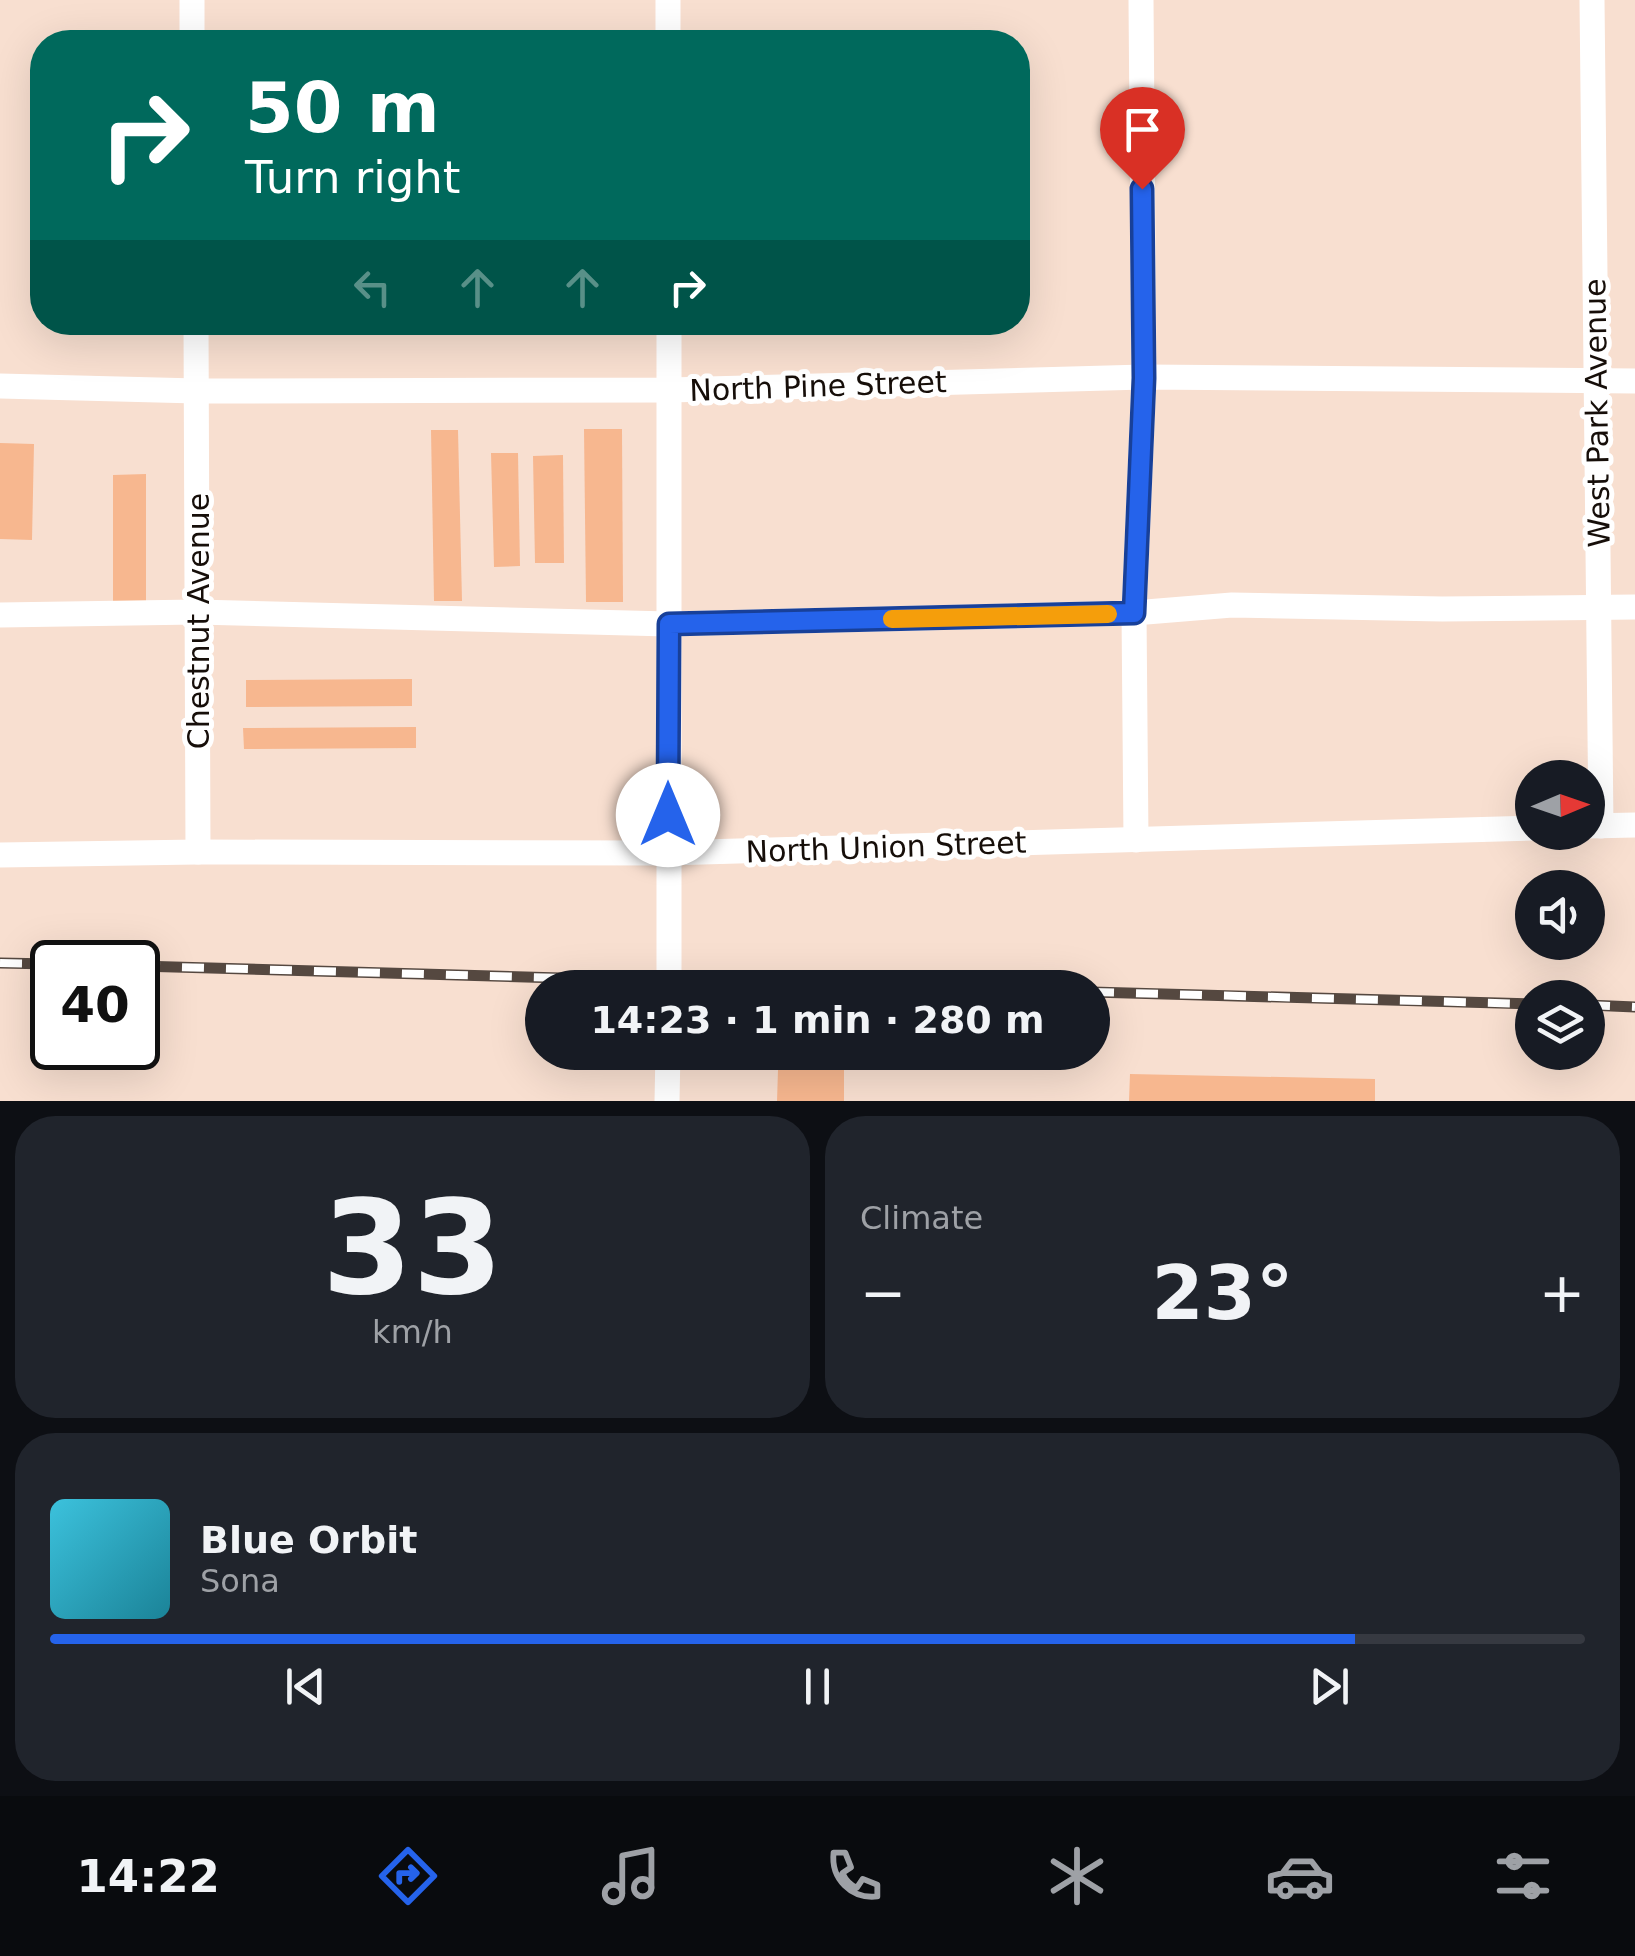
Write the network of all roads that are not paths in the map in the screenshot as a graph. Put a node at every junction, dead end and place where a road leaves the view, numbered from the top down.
1 (192, 0) edge
2 (668, 0) edge
3 (1141, 0) edge
4 (1592, 0) edge
5 (192, 30) edge
6 (668, 30) edge
7 (196, 335) edge
8 (669, 335) edge
9 (1144, 378) junction
10 (1635, 381) edge
11 (1597, 382) junction
12 (0, 386) edge
13 (670, 390) junction
14 (197, 391) junction
15 (1599, 607) junction
16 (1635, 608) edge
17 (197, 612) junction
18 (1134, 613) junction
19 (0, 615) edge
20 (669, 624) junction
21 (1596, 760) edge
22 (1635, 824) edge
23 (1605, 825) edge
24 (1515, 829) edge
25 (1136, 840) junction
26 (198, 852) junction
27 (668, 853) junction
28 (0, 855) edge
29 (668, 970) edge
30 (668, 1070) edge
31 (667, 1101) edge

1 - 5 street
2 - 6 street
3 - 9 street
4 - 11 street, West Park Avenue
7 - 14 street, Chestnut Avenue
8 - 13 street
9 - 11 street, North Pine Street
9 - 13 street, North Pine Street
9 - 18 street
10 - 11 street, North Pine Street
11 - 15 street, West Park Avenue
12 - 14 street, North Pine Street
13 - 14 street, North Pine Street
13 - 20 street
14 - 17 street, Chestnut Avenue
15 - 16 street
15 - 18 street
15 - 21 street, West Park Avenue
17 - 19 street
17 - 20 street
17 - 26 street, Chestnut Avenue
18 - 20 street
18 - 25 street
20 - 27 street
22 - 23 street
24 - 25 street, North Union Street
25 - 27 street, North Union Street
26 - 27 street, North Union Street
26 - 28 street, North Union Street
27 - 29 street
30 - 31 street

